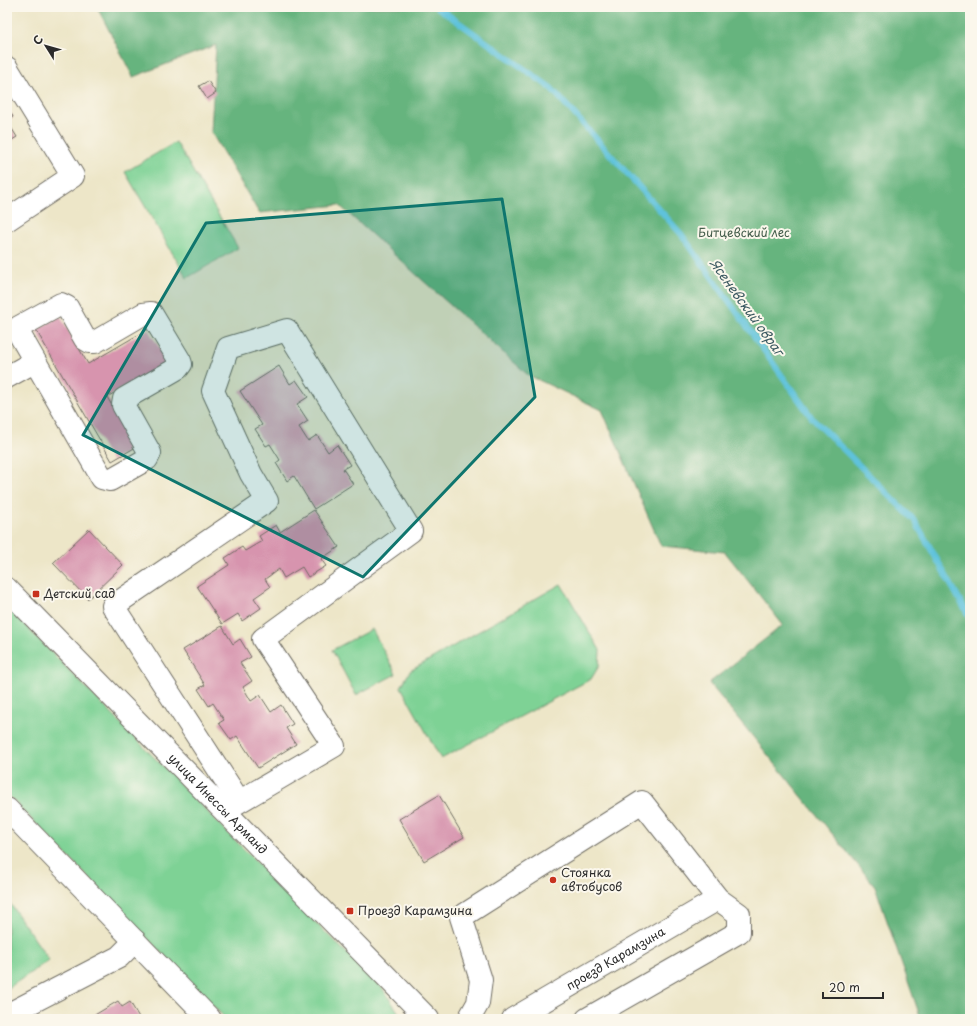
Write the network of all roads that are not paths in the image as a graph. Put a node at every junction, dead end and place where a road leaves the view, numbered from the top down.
1 (7, 68) edge
2 (7, 220) edge
3 (34, 362) junction
4 (7, 377) edge
5 (7, 589) edge
6 (232, 806) junction
7 (7, 809) edge
8 (718, 899) junction
9 (135, 941) junction
10 (7, 1015) edge
11 (210, 1019) edge
12 (428, 1019) edge
13 (469, 1019) edge
14 (514, 1019) edge
15 (587, 1019) edge

1 - 2 street
3 - 3 street
3 - 4 street
5 - 6 street, улица Инессы Арманд
6 - 6 street
6 - 12 street, улица Инессы Арманд
7 - 9 street
8 - 13 street
8 - 14 street, проезд Карамзина
8 - 15 street
9 - 10 street
9 - 11 street

